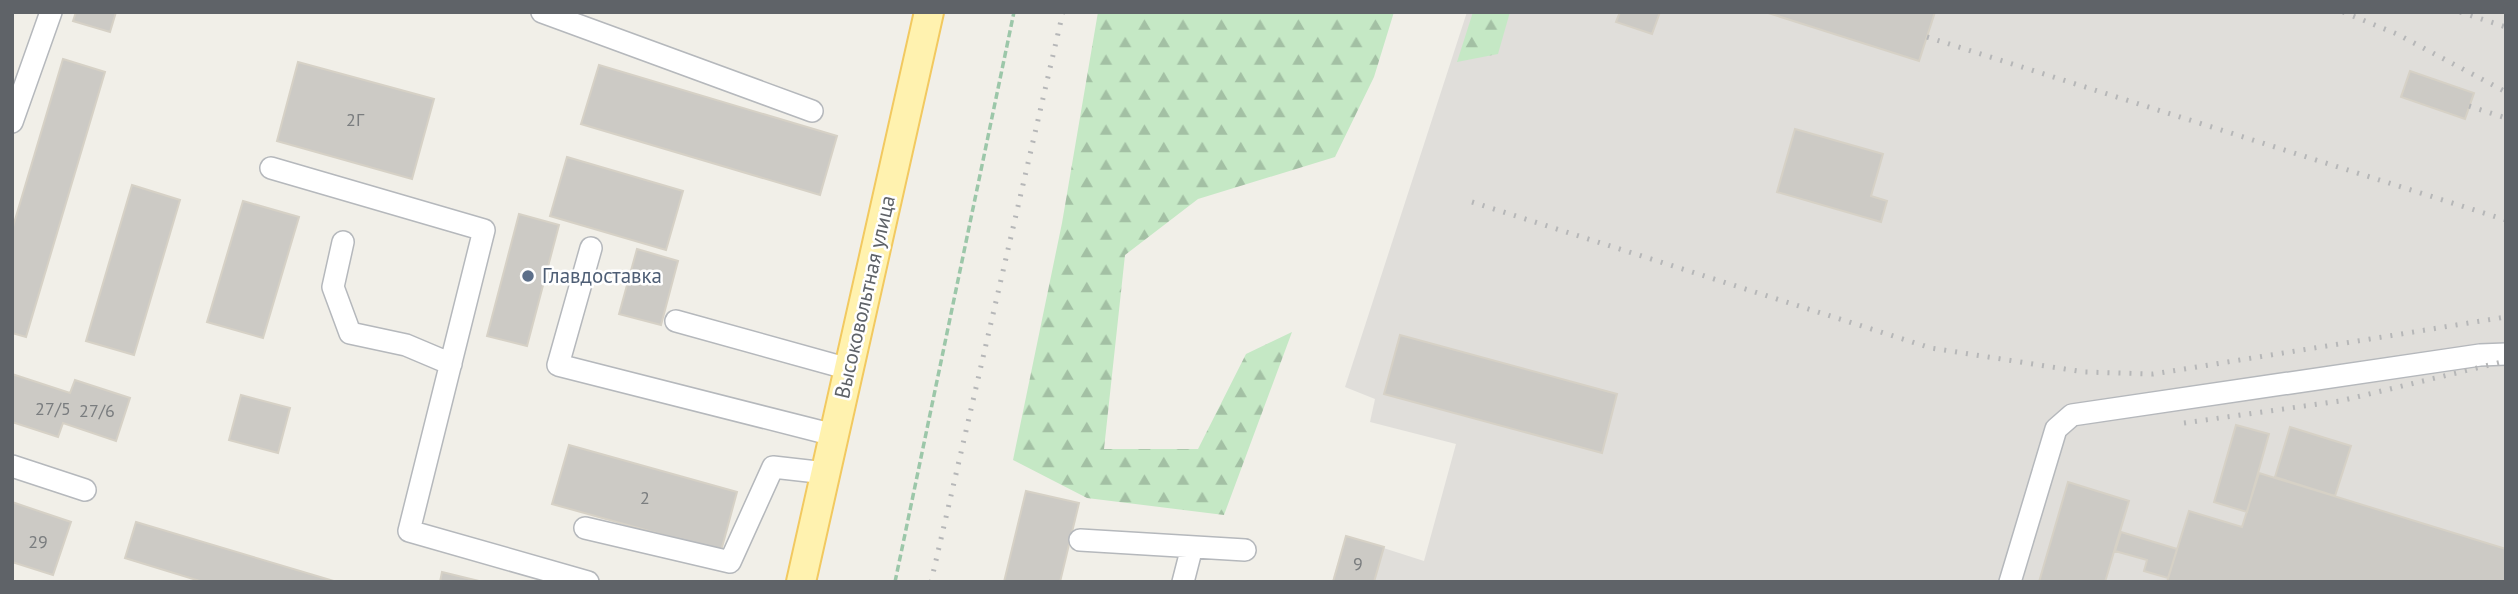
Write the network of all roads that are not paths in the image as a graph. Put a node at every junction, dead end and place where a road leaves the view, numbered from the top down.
1 (51, 12) edge
2 (541, 12) edge
3 (929, 12) edge
4 (812, 111) dead end
5 (12, 122) edge
6 (271, 168) dead end
7 (343, 242) dead end
8 (591, 248) dead end
9 (676, 321) dead end
10 (2506, 354) edge
11 (451, 364) junction
12 (849, 369) junction
13 (834, 435) junction
14 (12, 467) edge
15 (826, 473) junction
16 (85, 490) dead end
17 (584, 528) dead end
18 (1080, 540) dead end
19 (1192, 547) junction
20 (1245, 550) dead end
21 (588, 582) edge
22 (801, 582) edge
23 (1183, 582) edge
24 (2010, 582) edge

1 - 5 street
2 - 4 street
3 - 12 main road, Высоковольтная улица
6 - 11 street
7 - 11 street
8 - 13 street
9 - 12 street
10 - 24 street
11 - 21 street
12 - 13 main road, Высоковольтная улица
13 - 15 main road, Высоковольтная улица
14 - 16 street
15 - 17 street
15 - 22 main road, Высоковольтная улица
18 - 19 street
19 - 20 street
19 - 23 street

